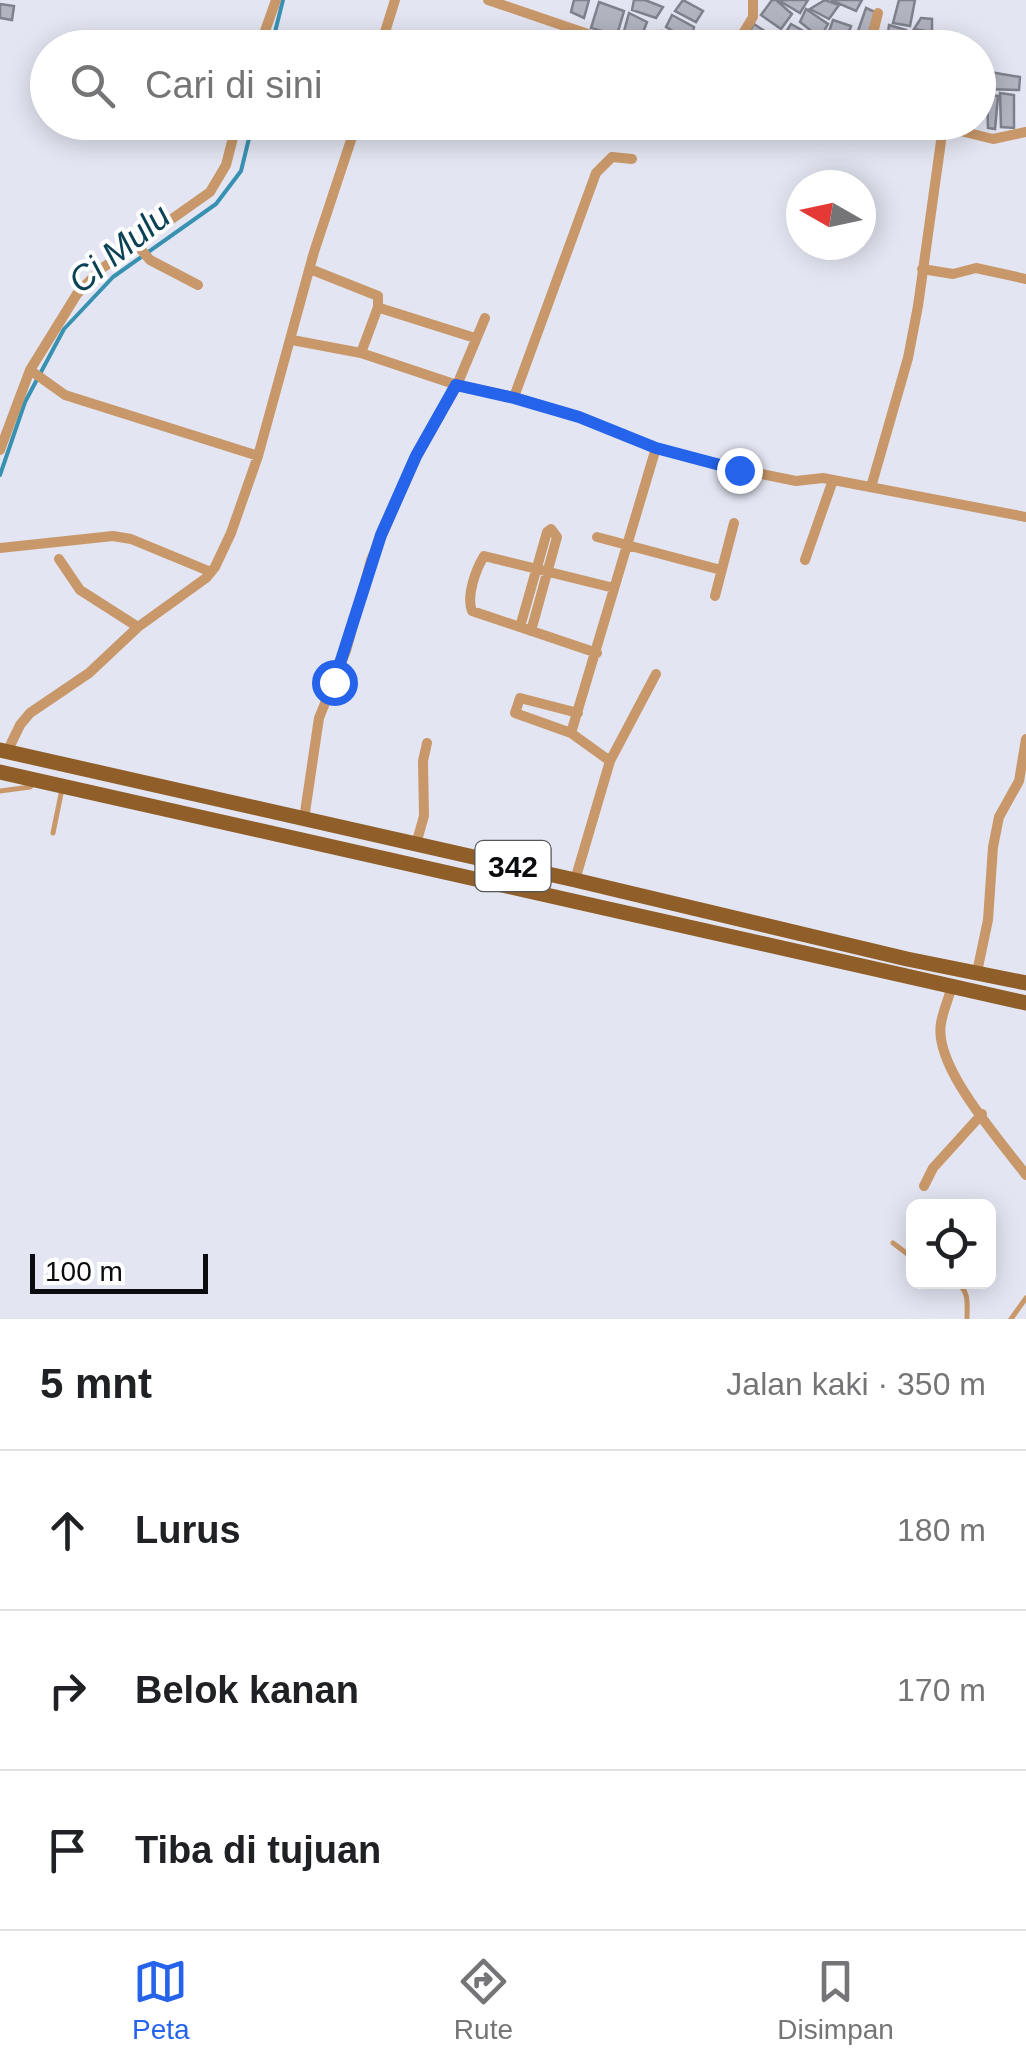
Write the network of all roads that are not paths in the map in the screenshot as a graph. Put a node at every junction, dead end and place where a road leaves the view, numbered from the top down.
1 (276, 0) edge
2 (395, 0) edge
3 (488, 0) edge
4 (753, 0) edge
5 (878, 13) dead end
6 (265, 30) edge
7 (386, 30) edge
8 (573, 30) edge
9 (745, 30) edge
10 (874, 30) edge
11 (1026, 132) edge
12 (996, 139) edge
13 (233, 140) edge
14 (351, 140) edge
15 (942, 140) edge
16 (632, 159) dead end
17 (143, 253) junction
18 (310, 269) junction
19 (922, 269) junction
20 (1026, 279) edge
21 (198, 285) dead end
22 (378, 307) junction
23 (484, 318) dead end
24 (475, 338) junction
25 (292, 340) junction
26 (361, 352) junction
27 (33, 373) junction
28 (456, 385) junction
29 (514, 398) junction
30 (3, 431) edge
31 (656, 448) junction
32 (0, 450) edge
33 (258, 456) junction
34 (832, 480) junction
35 (871, 487) junction
36 (1026, 517) edge
37 (734, 523) dead end
38 (596, 537) dead end
39 (628, 545) junction
40 (0, 548) edge
41 (60, 559) dead end
42 (805, 560) dead end
43 (544, 570) junction
44 (721, 570) junction
45 (211, 572) junction
46 (614, 588) junction
47 (715, 596) dead end
48 (138, 627) junction
49 (526, 629) junction
50 (597, 653) junction
51 (656, 674) dead end
52 (578, 714) junction
53 (572, 733) junction
54 (1026, 739) edge
55 (427, 743) dead end
56 (4, 751) edge
57 (610, 761) junction
58 (0, 772) edge
59 (36, 780) junction
60 (63, 786) junction
61 (0, 791) edge
62 (304, 819) junction
63 (53, 834) dead end
64 (416, 844) junction
65 (575, 880) junction
66 (977, 972) junction
67 (1026, 983) edge
68 (952, 985) junction
69 (1026, 1002) edge
70 (982, 1114) junction
71 (1026, 1175) edge
72 (924, 1186) dead end
73 (894, 1242) dead end
74 (906, 1252) edge
75 (964, 1289) edge
76 (1026, 1298) edge
77 (967, 1319) edge
78 (1011, 1319) edge

1 - 6 street
2 - 7 street
3 - 8 street
4 - 9 street
5 - 10 street
11 - 12 street
13 - 17 street
14 - 18 street
15 - 19 street
16 - 29 street
17 - 21 street
17 - 27 street
18 - 22 street
18 - 25 street
19 - 20 street
19 - 35 street
22 - 24 street
22 - 26 street
23 - 24 street
24 - 28 street
25 - 26 street
25 - 33 street
26 - 28 street
27 - 30 street
27 - 33 street
28 - 29 street
28 - 62 street
29 - 31 street
30 - 32 street
31 - 34 street
31 - 39 street
33 - 45 street
34 - 35 street
34 - 42 street
35 - 36 street
37 - 44 street
38 - 39 street
39 - 44 street
39 - 46 street
40 - 45 street
41 - 48 street
43 - 46 street
43 - 49 street
43 - 49 street
44 - 47 street
45 - 48 street
46 - 50 street
48 - 56 street
49 - 50 street
50 - 52 street
51 - 57 street
52 - 53 street
52 - 53 street
53 - 57 street
54 - 66 street
55 - 64 street
56 - 62 main road, 342
57 - 65 street
58 - 59 main road, 342
59 - 60 main road, 342
59 - 61 lane
60 - 63 lane
60 - 68 main road, 342
62 - 64 main road, 342
64 - 65 main road, 342
65 - 66 main road, 342
66 - 67 main road, 342
68 - 69 main road, 342
68 - 70 street
70 - 71 street
70 - 72 street
73 - 74 lane
75 - 77 lane
76 - 78 lane

